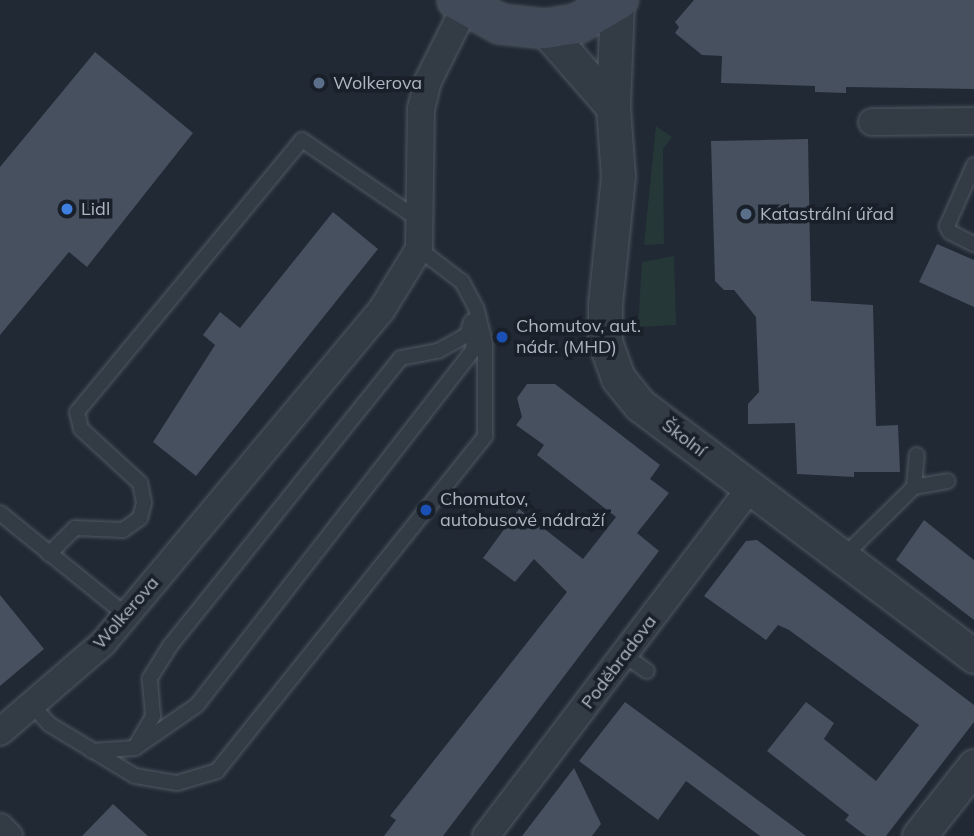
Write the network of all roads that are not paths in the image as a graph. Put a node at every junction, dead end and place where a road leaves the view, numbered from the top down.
1 (617, 1) edge
2 (461, 4) edge
3 (545, 29) junction
4 (612, 107) junction
5 (974, 121) edge
6 (872, 122) dead end
7 (974, 165) edge
8 (418, 219) junction
9 (974, 243) edge
10 (419, 250) junction
11 (476, 308) junction
12 (917, 455) dead end
13 (947, 481) dead end
14 (751, 487) junction
15 (914, 487) junction
16 (0, 513) edge
17 (49, 554) junction
18 (842, 557) junction
19 (125, 615) junction
20 (624, 655) junction
21 (974, 656) edge
22 (647, 671) dead end
23 (32, 705) junction
24 (0, 732) edge
25 (135, 748) junction
26 (90, 751) junction
27 (974, 766) edge
28 (0, 827) edge
29 (9, 836) edge
30 (486, 836) edge
31 (919, 836) edge

1 - 3 main road
1 - 4 street, Školní
2 - 3 main road
2 - 8 street
3 - 4 street
4 - 14 street, Školní
5 - 6 street
7 - 9 lane
8 - 10 street
8 - 17 lane
10 - 11 lane
10 - 19 street, Wolkerova
11 - 25 lane
11 - 25 lane
11 - 26 lane
12 - 15 lane
13 - 15 lane
14 - 18 street, Školní
14 - 20 street, Poděbradova
15 - 18 lane
16 - 17 lane
17 - 19 lane
18 - 21 street, Školní
19 - 23 street, Wolkerova
20 - 22 lane
20 - 30 street, Poděbradova
23 - 24 street, Wolkerova
23 - 26 lane
25 - 26 lane
27 - 31 street
28 - 29 street

